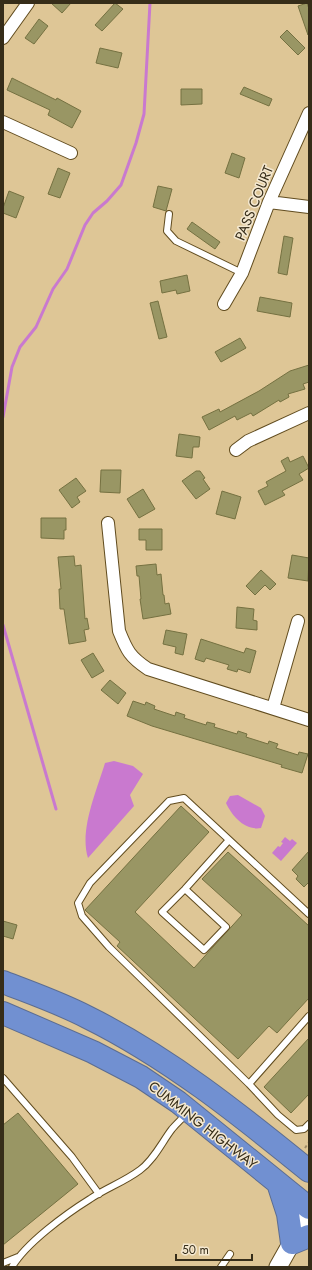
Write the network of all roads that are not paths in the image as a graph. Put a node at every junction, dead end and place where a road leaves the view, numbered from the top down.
1 (28, 3) edge
2 (3, 38) edge
3 (309, 113) edge
4 (3, 122) edge
5 (71, 153) dead end
6 (269, 202) junction
7 (309, 207) edge
8 (169, 214) dead end
9 (242, 273) junction
10 (224, 304) dead end
11 (309, 413) edge
12 (236, 450) dead end
13 (108, 523) dead end
14 (298, 621) dead end
15 (273, 708) junction
16 (309, 720) edge
17 (229, 840) junction
18 (185, 889) junction
19 (309, 914) edge
20 (3, 982) edge
21 (3, 1013) edge
22 (309, 1016) edge
23 (3, 1078) edge
24 (249, 1084) junction
25 (188, 1111) junction
26 (309, 1124) edge
27 (303, 1159) edge
28 (278, 1183) junction
29 (99, 1194) junction
30 (309, 1208) edge
31 (309, 1212) edge
32 (300, 1240) edge
33 (230, 1254) dead end
34 (18, 1257) junction
35 (3, 1264) edge
36 (12, 1267) edge
37 (221, 1267) edge
38 (278, 1267) edge

1 - 2 street
3 - 6 street, PASS COURT
4 - 5 street
6 - 7 street
6 - 9 street, PASS COURT
8 - 9 lane
9 - 10 street, PASS COURT
11 - 12 street
13 - 15 street
14 - 15 street
15 - 16 street
17 - 18 lane
17 - 19 lane
17 - 24 lane
18 - 18 lane
20 - 27 highway, CUMMING HIGHWAY
21 - 25 highway, CUMMING HIGHWAY
22 - 24 lane
23 - 29 lane
24 - 26 lane
25 - 28 highway, CUMMING HIGHWAY
25 - 29 lane
28 - 30 highway, CUMMING HIGHWAY
28 - 32 highway
29 - 34 lane
31 - 32 street
32 - 38 street
33 - 37 lane
34 - 35 lane
34 - 36 lane

